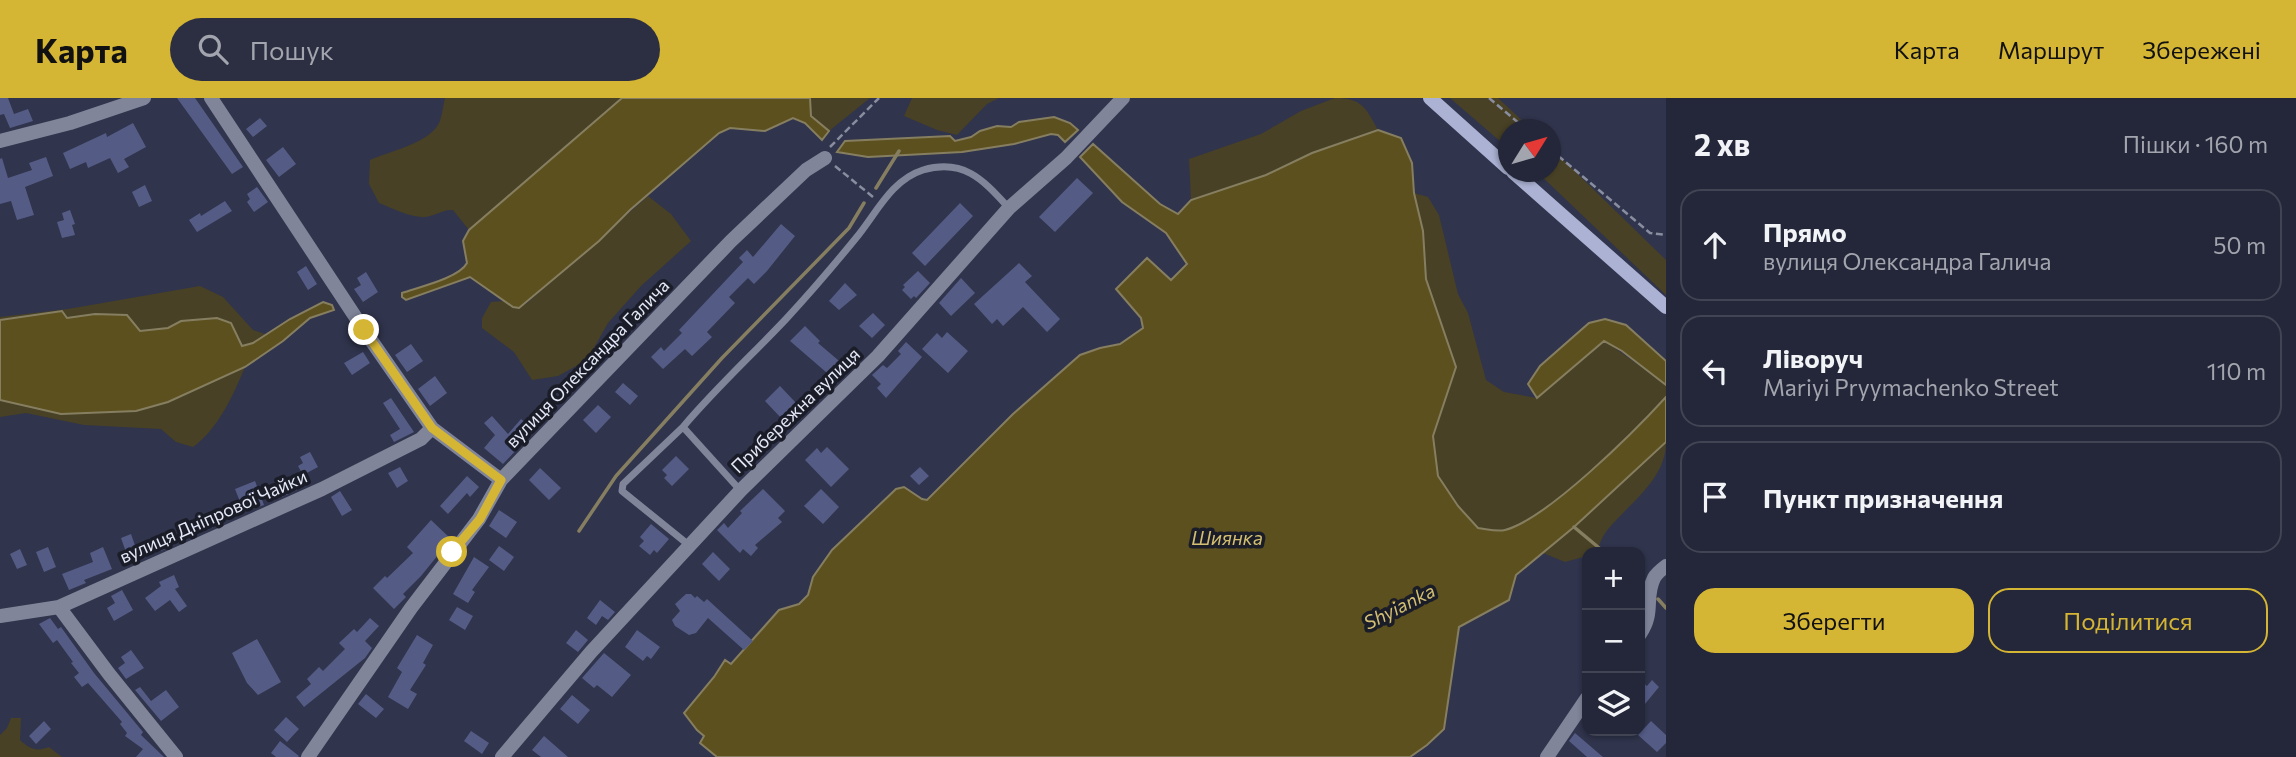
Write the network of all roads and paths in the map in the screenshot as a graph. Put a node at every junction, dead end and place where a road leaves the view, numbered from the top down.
1 (144, 98) edge
2 (211, 98) edge
3 (879, 98) edge
4 (1123, 98) edge
5 (1430, 98) edge
6 (1489, 98) edge
7 (1514, 119) edge
8 (0, 141) edge
9 (825, 158) junction
10 (1561, 158) edge
11 (1498, 159) edge
12 (1524, 182) edge
13 (881, 203) junction
14 (1009, 208) junction
15 (1666, 235) edge
16 (1666, 307) edge
17 (683, 427) junction
18 (432, 428) junction
19 (501, 480) junction
20 (741, 490) junction
21 (690, 545) junction
22 (1666, 566) edge
23 (59, 607) junction
24 (0, 616) edge
25 (1645, 627) edge
26 (1582, 705) edge
27 (176, 757) edge
28 (308, 757) edge
29 (502, 757) edge
30 (1547, 757) edge

1 - 8 street
2 - 18 street
3 - 9 path
4 - 14 street, Прибережна вулиця
5 - 11 street
6 - 7 path
9 - 13 path
9 - 19 street, вулиця Олександра Галича
10 - 15 path
12 - 16 street
13 - 14 lane
13 - 17 lane
14 - 20 street, Прибережна вулиця
17 - 20 lane
17 - 21 lane
18 - 19 street
18 - 23 street, вулиця Дніпрової Чайки
19 - 28 street, вулиця Олександра Галича
20 - 21 street, Прибережна вулиця
21 - 29 street, Прибережна вулиця
22 - 25 street
23 - 24 street, вулиця Дніпрової Чайки
23 - 27 street
26 - 30 street

